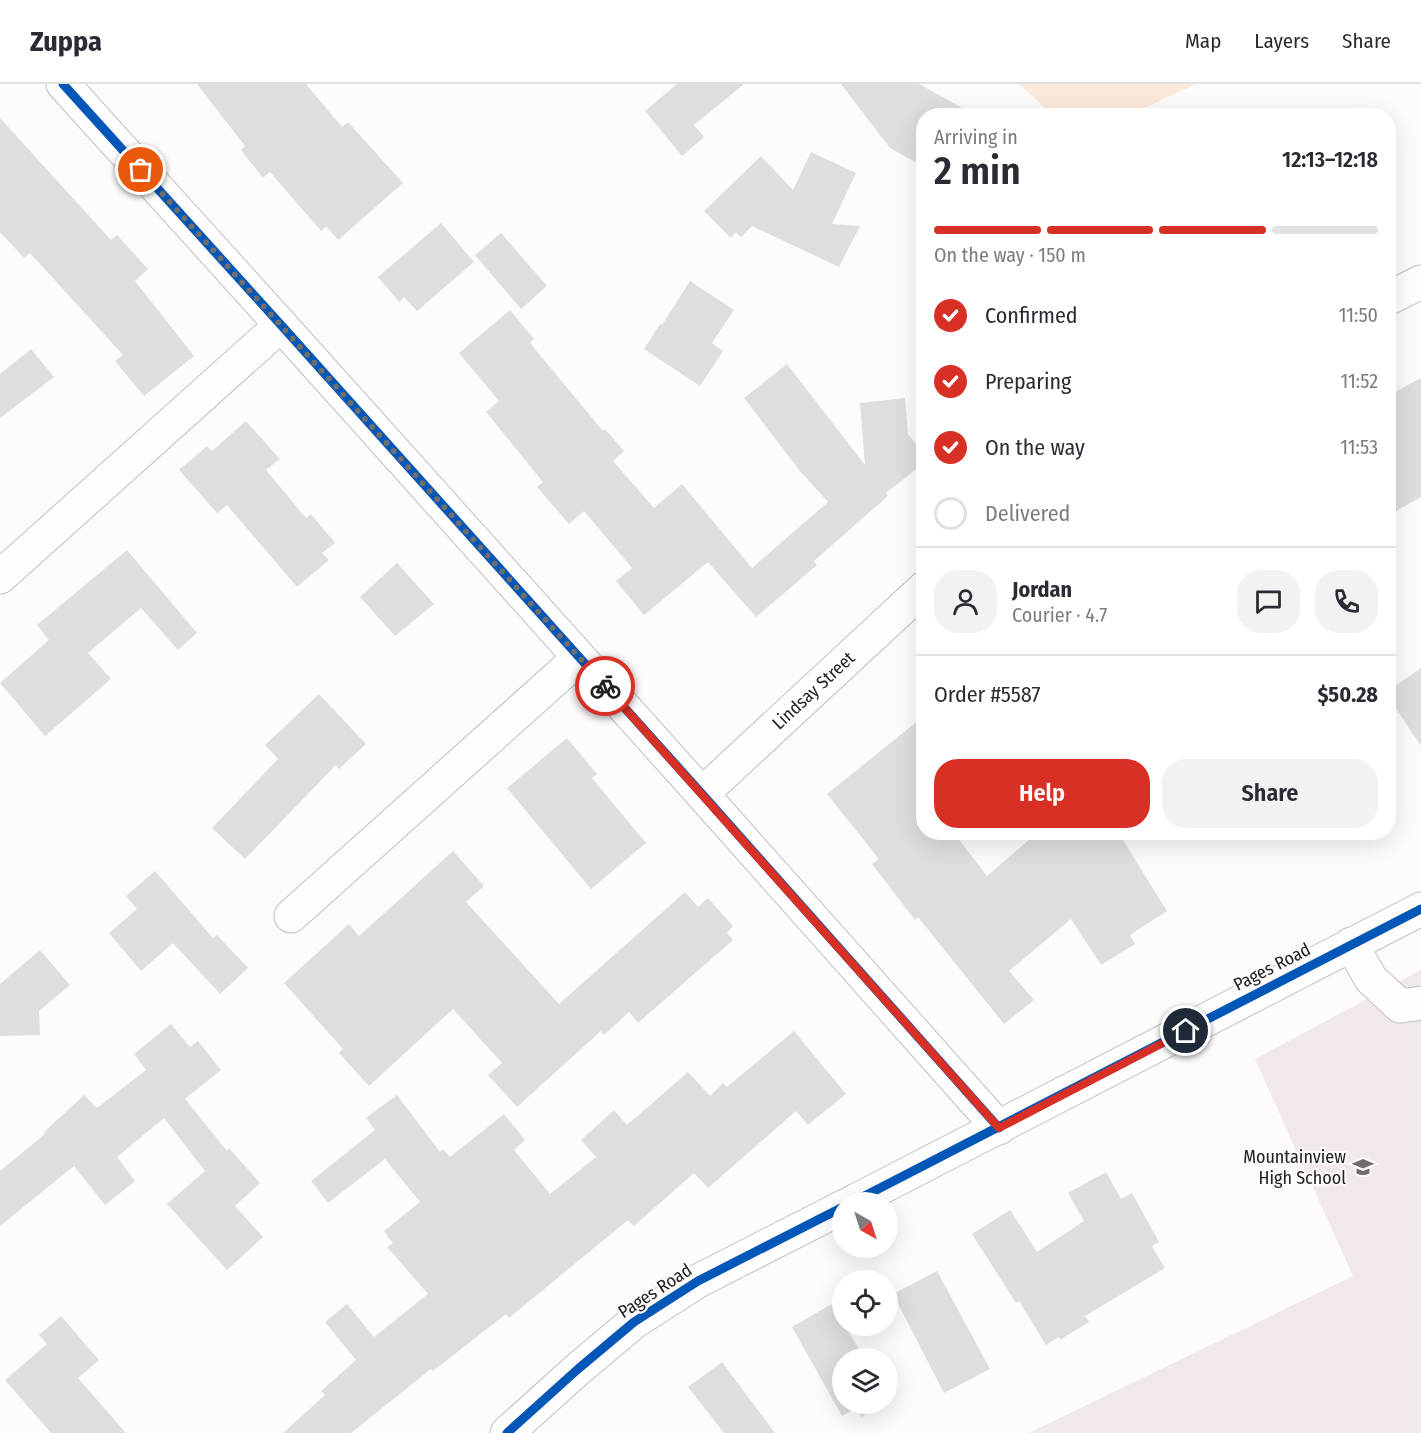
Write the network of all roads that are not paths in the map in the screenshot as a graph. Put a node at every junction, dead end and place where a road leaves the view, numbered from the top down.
1 (63, 84) edge
2 (1421, 282) edge
3 (1396, 294) edge
4 (281, 325) junction
5 (0, 576) edge
6 (916, 595) edge
7 (579, 658) junction
8 (702, 794) junction
9 (1421, 909) edge
10 (291, 916) dead end
11 (1352, 944) junction
12 (1421, 1003) edge
13 (999, 1128) junction
14 (873, 1192) edge
15 (832, 1213) edge
16 (507, 1433) edge

1 - 4 street
2 - 3 street
4 - 5 street
4 - 7 street
6 - 8 street, Lindsay Street
7 - 8 street
7 - 10 street
8 - 13 street
9 - 11 street, Pages Road
11 - 12 street
11 - 13 street, Pages Road
13 - 14 street, Pages Road
15 - 16 street, Pages Road

